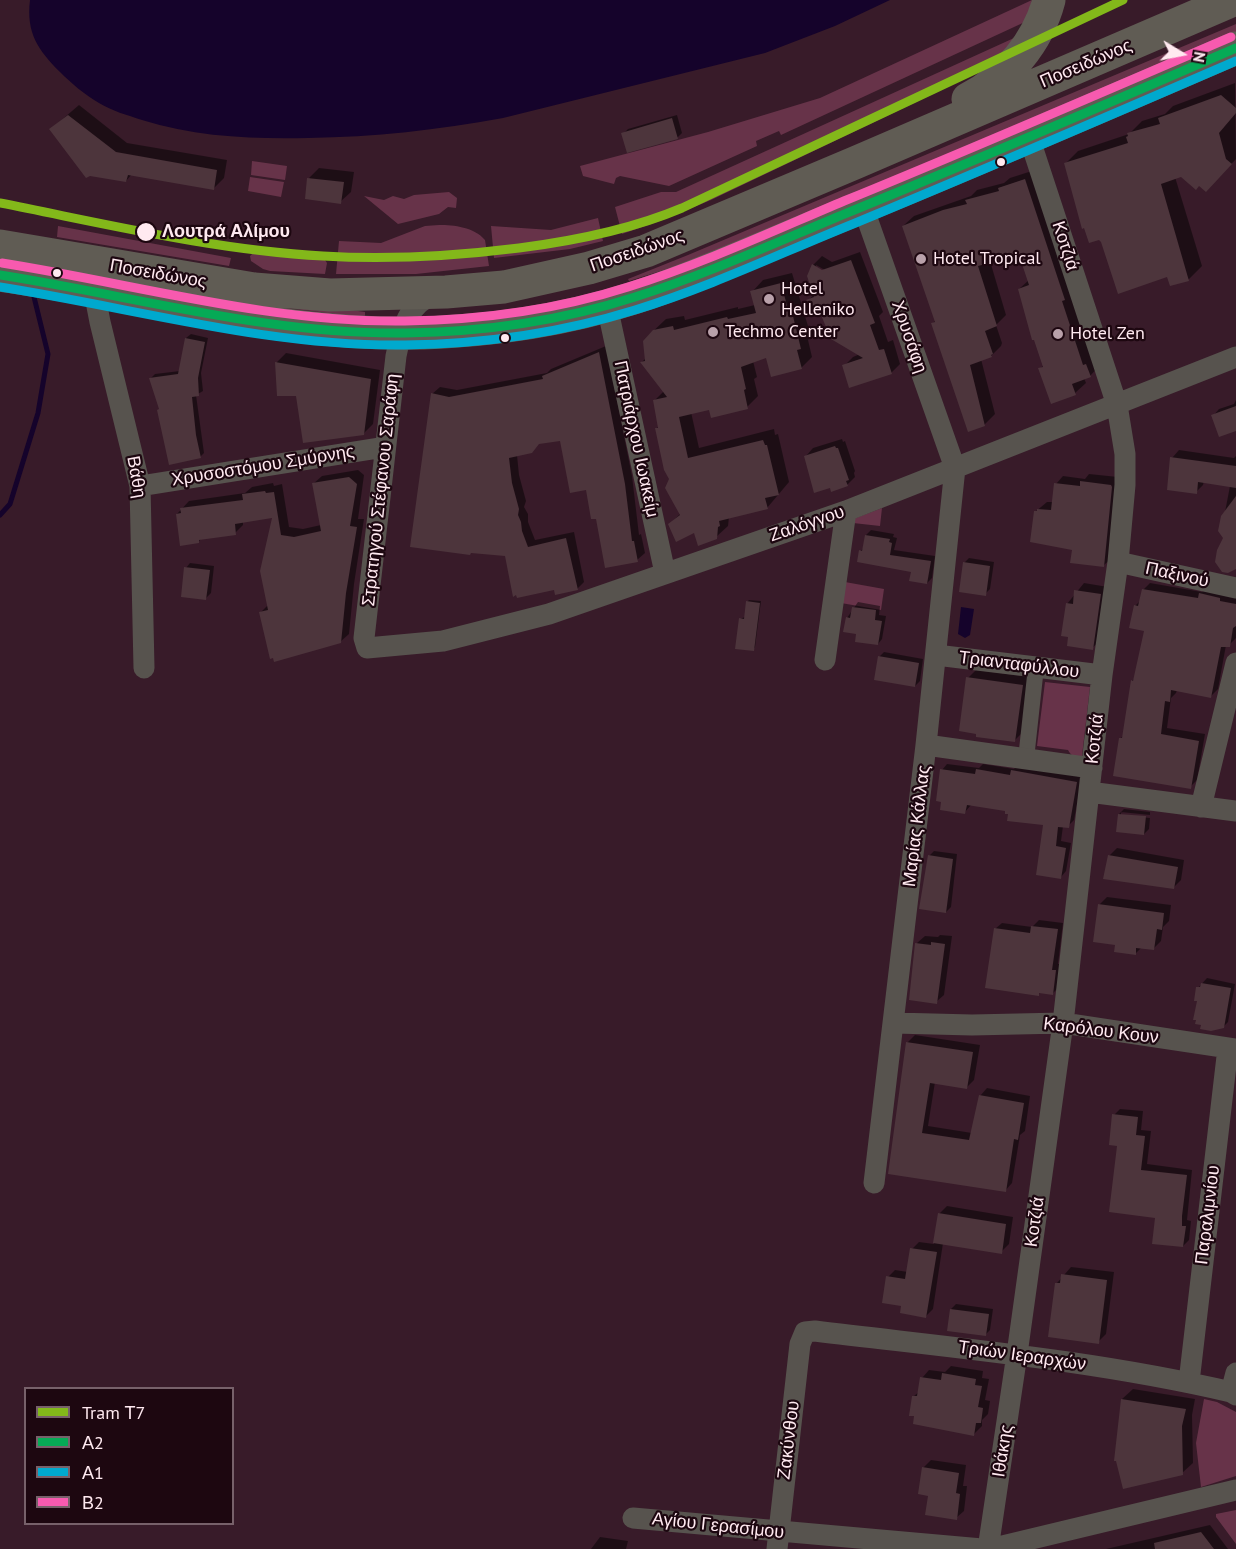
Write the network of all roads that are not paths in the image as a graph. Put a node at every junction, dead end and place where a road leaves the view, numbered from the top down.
1 (1049, 0) edge
2 (1233, 0) edge
3 (1236, 48) edge
4 (1236, 71) edge
5 (1149, 85) junction
6 (1029, 137) junction
7 (857, 162) junction
8 (863, 207) junction
9 (0, 246) edge
10 (0, 275) edge
11 (94, 291) junction
12 (446, 292) junction
13 (607, 306) junction
14 (401, 333) junction
15 (1236, 357) edge
16 (1117, 405) junction
17 (386, 447) junction
18 (955, 468) junction
19 (140, 486) junction
20 (846, 511) junction
21 (1118, 562) junction
22 (665, 573) junction
23 (1236, 588) edge
24 (367, 648) joint
25 (936, 655) junction
26 (825, 660) dead end
27 (1236, 663) edge
28 (1036, 667) junction
29 (144, 668) dead end
30 (1102, 675) junction
31 (926, 745) junction
32 (1026, 759) junction
33 (1092, 768) junction
34 (1089, 792) junction
35 (1201, 807) junction
36 (1236, 811) edge
37 (894, 1023) junction
38 (1063, 1023) junction
39 (1232, 1049) edge
40 (874, 1183) dead end
41 (805, 1332) joint
42 (1017, 1354) junction
43 (1189, 1382) junction
44 (1234, 1387) edge
45 (1236, 1490) edge
46 (633, 1518) dead end
47 (778, 1540) edge
48 (982, 1549) edge
49 (989, 1549) edge

1 - 7 highway
2 - 7 highway, Ποσειδώνος
3 - 5 highway, Ποσειδώνος
4 - 5 highway
5 - 6 highway, Ποσειδώνος
6 - 8 highway, Ποσειδώνος
6 - 16 street, Κοτζιά
7 - 12 highway, Ποσειδώνος
8 - 13 highway, Ποσειδώνος
8 - 18 street, Χρυσάφη
9 - 12 highway, Ποσειδώνος
10 - 11 highway, Ποσειδώνος
11 - 14 highway, Ποσειδώνος
11 - 19 street, Βάθη
12 - 14 street
13 - 14 highway, Ποσειδώνος
13 - 22 street, Πατριάρχου Ιωακείμ
14 - 17 street, Στρατηγού Στέφανου Σαράφη
15 - 16 street, Ζαλόγγου
16 - 18 street, Ζαλόγγου
16 - 21 street, Κοτζιά
17 - 19 street, Χρυσοστόμου Σμύρνης
17 - 24 street, Στρατηγού Στέφανου Σαράφη
18 - 20 street, Ζαλόγγου
18 - 25 street, Μαρίας Κάλλας
19 - 29 street, Βάθη
20 - 22 street, Ζαλόγγου
20 - 26 street
21 - 23 street, Παξινού
21 - 30 street, Κοτζιά
22 - 24 street, Ζαλόγγου
25 - 28 street, Τριανταφύλλου
25 - 31 street, Μαρίας Κάλλας
27 - 35 street
28 - 30 street, Τριανταφύλλου
28 - 32 street
30 - 33 street, Κοτζιά
31 - 32 street
31 - 37 street, Μαρίας Κάλλας
32 - 33 street
33 - 34 street, Κοτζιά
34 - 35 street
34 - 38 street, Κοτζιά
35 - 36 street
37 - 38 street, Καρόλου Κουν
37 - 40 street, Μαρίας Κάλλας
38 - 39 street, Καρόλου Κουν
38 - 42 street, Κοτζιά
39 - 43 street, Παραλιμνίου
41 - 42 street, Τριών Ιεραρχών
41 - 47 street, Ζακύνθου
42 - 43 street, Τριών Ιεραρχών
42 - 49 street, Ιθάκης
43 - 44 street, Τριών Ιεραρχών
45 - 49 street
46 - 47 street, Αγίου Γερασίμου
47 - 48 street, Αγίου Γερασίμου

